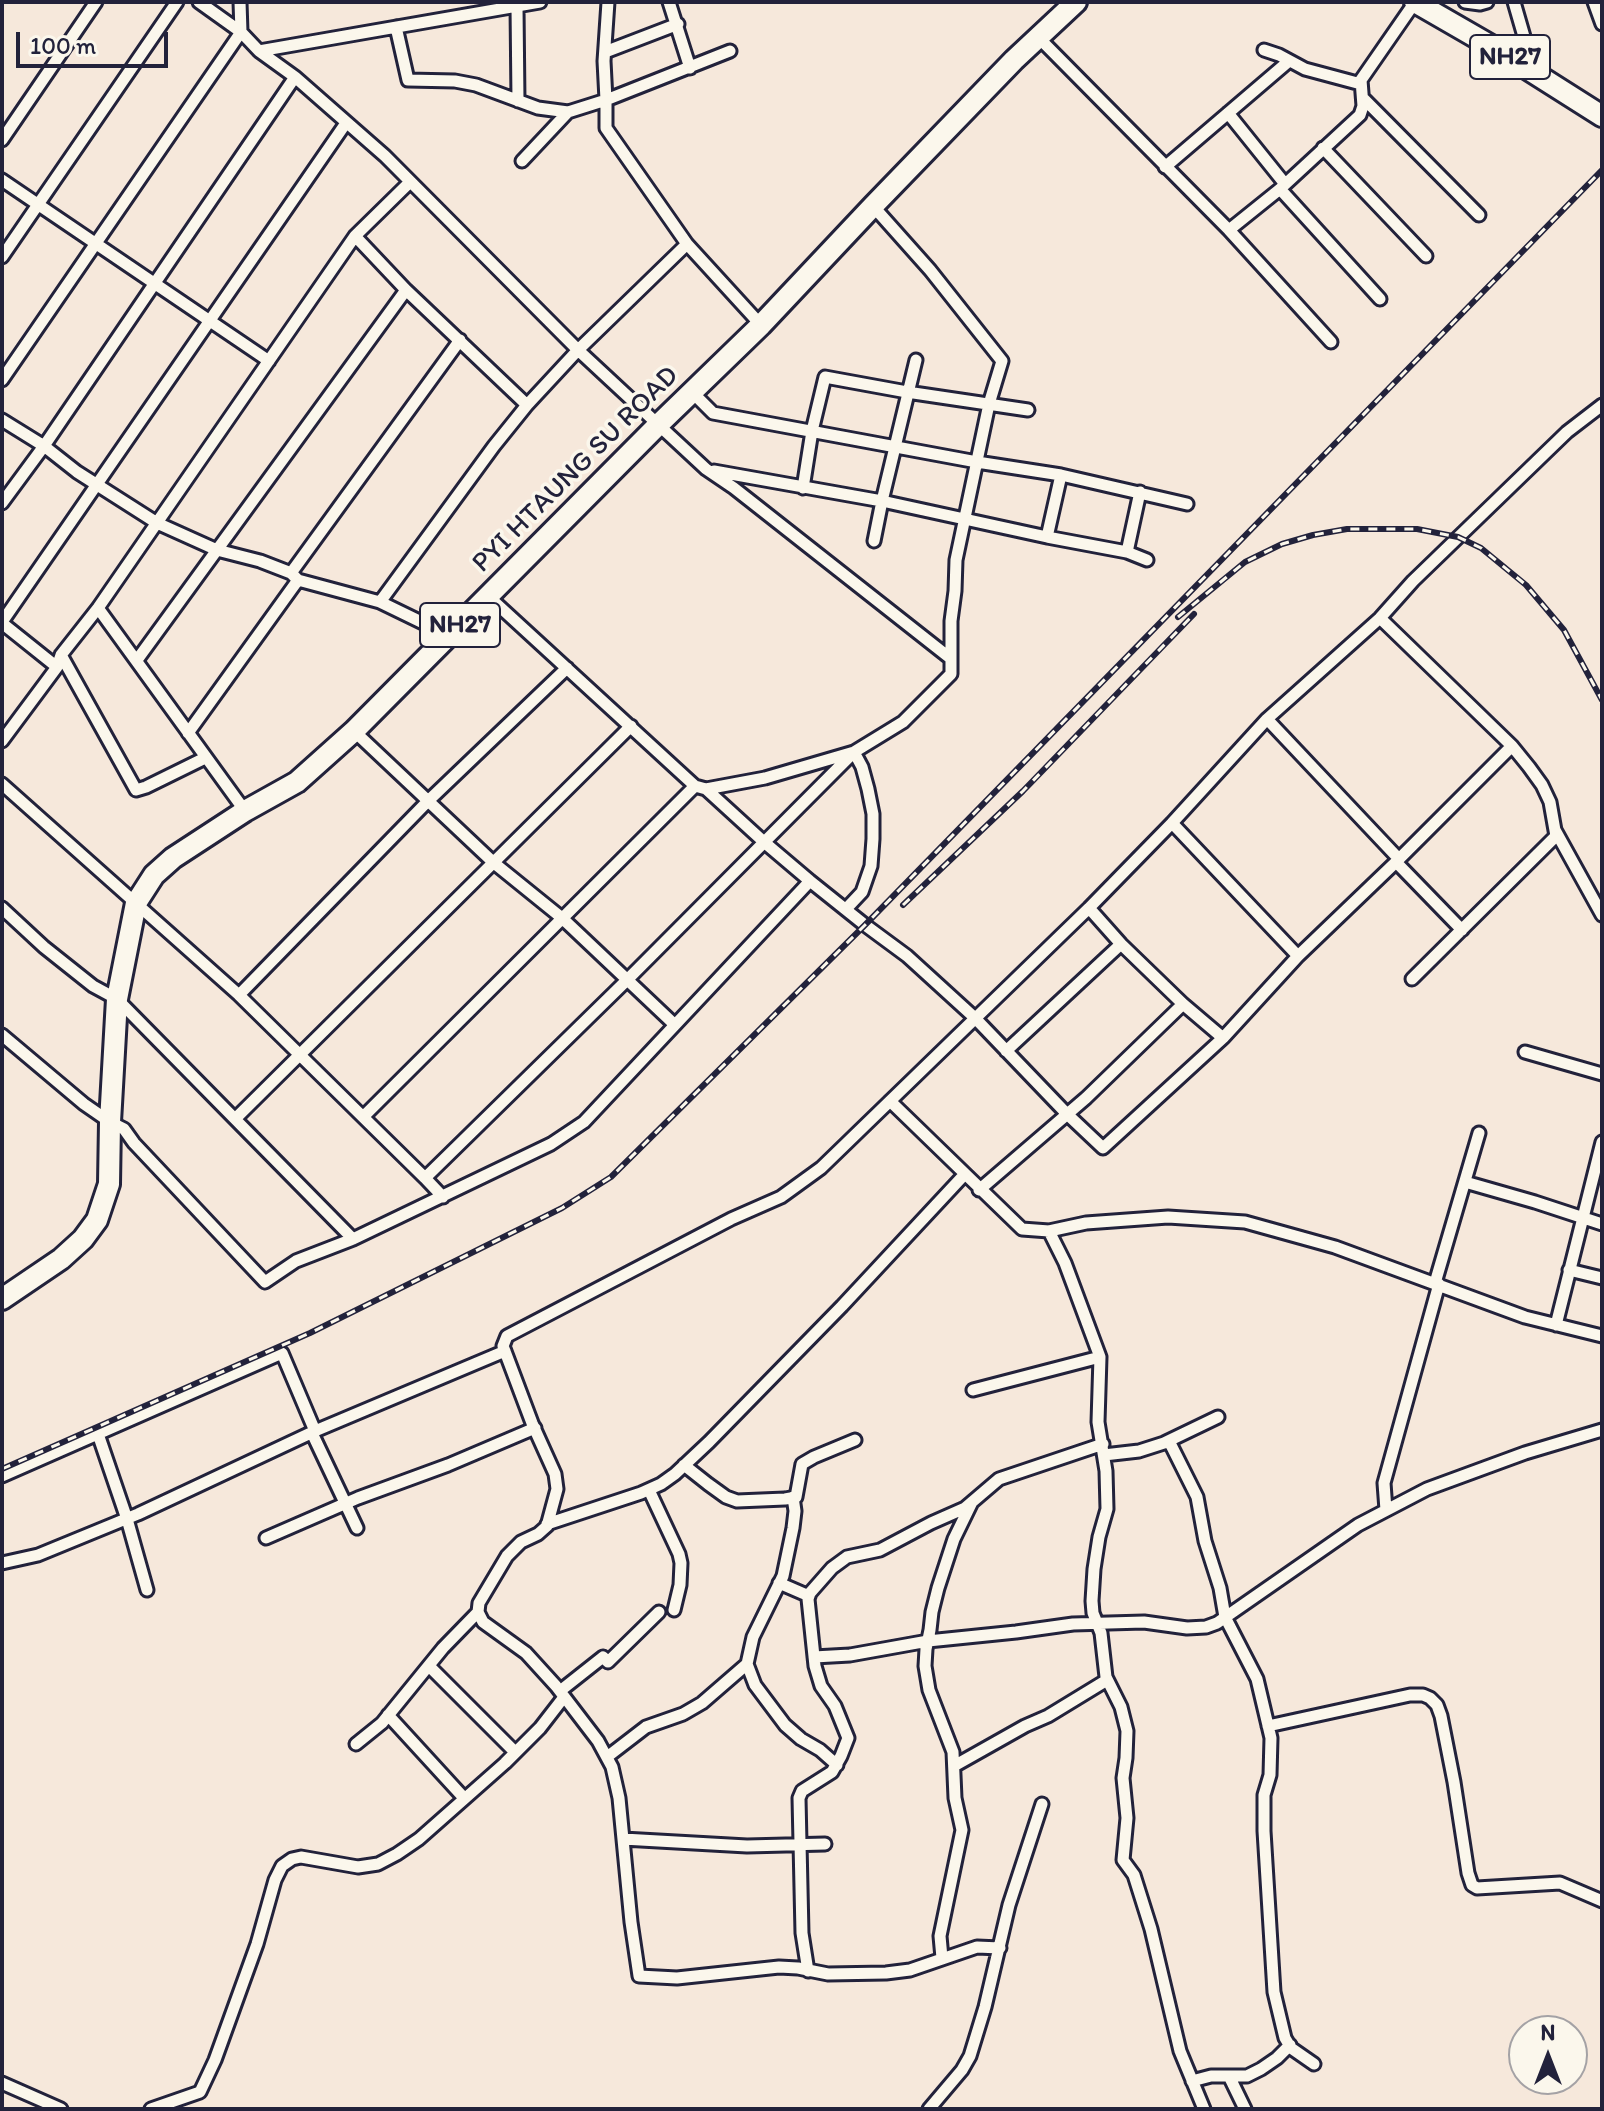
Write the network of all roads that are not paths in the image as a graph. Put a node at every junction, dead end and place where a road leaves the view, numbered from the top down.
1 (96, 2) edge
2 (177, 2) edge
3 (199, 2) edge
4 (240, 2) edge
5 (540, 2) edge
6 (608, 2) edge
7 (669, 2) edge
8 (1076, 2) edge
9 (1415, 2) edge
10 (1465, 2) edge
11 (1487, 2) edge
12 (1514, 2) edge
13 (1594, 2) edge
14 (517, 7) junction
15 (678, 24) junction
16 (1602, 24) edge
17 (396, 27) junction
18 (241, 32) junction
19 (1038, 37) junction
20 (1264, 50) dead end
21 (259, 51) junction
22 (730, 51) dead end
23 (605, 52) junction
24 (1289, 61) junction
25 (690, 68) junction
26 (1534, 72) junction
27 (295, 77) junction
28 (1361, 84) junction
29 (1363, 98) junction
30 (606, 100) junction
31 (518, 101) junction
32 (568, 112) junction
33 (1228, 113) junction
34 (1602, 116) edge
35 (346, 123) junction
36 (2, 140) edge
37 (1323, 148) junction
38 (522, 161) dead end
39 (1165, 167) junction
40 (2, 180) edge
41 (410, 182) junction
42 (1282, 187) junction
43 (39, 205) junction
44 (873, 206) junction
45 (1479, 215) dead end
46 (1229, 230) junction
47 (355, 236) junction
48 (97, 243) junction
49 (687, 244) junction
50 (1426, 256) dead end
51 (2, 257) edge
52 (154, 284) junction
53 (406, 290) junction
54 (1380, 299) dead end
55 (211, 320) junction
56 (761, 325) junction
57 (460, 340) junction
58 (1331, 342) dead end
59 (578, 350) junction
60 (916, 360) dead end
61 (269, 361) junction
62 (2, 380) edge
63 (692, 392) junction
64 (907, 392) junction
65 (989, 404) junction
66 (527, 405) junction
67 (1602, 405) edge
68 (1028, 410) dead end
69 (2, 420) edge
70 (659, 424) junction
71 (812, 431) junction
72 (44, 446) junction
73 (896, 446) junction
74 (977, 462) junction
75 (706, 469) junction
76 (1061, 475) junction
77 (98, 485) junction
78 (803, 488) junction
79 (1140, 492) junction
80 (882, 501) junction
81 (2, 503) edge
82 (1187, 504) dead end
83 (965, 518) junction
84 (157, 523) junction
85 (1047, 537) junction
86 (874, 541) dead end
87 (217, 550) junction
88 (1127, 552) junction
89 (1147, 560) dead end
90 (295, 576) junction
91 (488, 596) junction
92 (380, 602) junction
93 (98, 608) junction
94 (1380, 618) junction
95 (2, 623) edge
96 (450, 636) junction
97 (950, 658) junction
98 (137, 660) junction
99 (59, 661) junction
100 (567, 668) junction
101 (1267, 719) junction
102 (631, 726) junction
103 (354, 731) junction
104 (188, 733) junction
105 (2, 741) edge
106 (1512, 746) junction
107 (854, 752) junction
108 (205, 758) junction
109 (2, 784) edge
110 (701, 787) junction
111 (427, 802) junction
112 (245, 811) junction
113 (1172, 823) junction
114 (1555, 829) junction
115 (764, 842) junction
116 (1398, 860) junction
117 (494, 863) junction
118 (810, 881) junction
119 (136, 903) junction
120 (2, 908) edge
121 (1089, 908) junction
122 (846, 909) junction
123 (1602, 915) edge
124 (562, 918) junction
125 (1462, 930) junction
126 (1121, 944) junction
127 (1298, 956) junction
128 (1412, 979) dead end
129 (627, 980) junction
130 (239, 995) junction
131 (117, 999) junction
132 (1183, 1004) junction
133 (975, 1018) junction
134 (675, 1025) junction
135 (2, 1035) edge
136 (1223, 1038) junction
137 (1006, 1051) junction
138 (1525, 1052) dead end
139 (301, 1055) junction
140 (1602, 1074) edge
141 (890, 1101) junction
142 (1067, 1114) junction
143 (363, 1117) junction
144 (236, 1118) junction
145 (110, 1122) junction
146 (1479, 1133) dead end
147 (1602, 1142) edge
148 (964, 1175) junction
149 (425, 1178) junction
150 (1465, 1182) junction
151 (979, 1190) junction
152 (443, 1197) junction
153 (1583, 1218) junction
154 (1602, 1224) edge
155 (1049, 1231) junction
156 (353, 1239) junction
157 (1569, 1270) junction
158 (1602, 1278) edge
159 (1437, 1284) junction
160 (2, 1299) edge
161 (1556, 1325) junction
162 (1602, 1336) edge
163 (505, 1351) junction
164 (1100, 1357) junction
165 (973, 1390) dead end
166 (1218, 1417) dead end
167 (535, 1428) junction
168 (1602, 1430) edge
169 (313, 1432) junction
170 (98, 1434) junction
171 (855, 1440) dead end
172 (1169, 1441) junction
173 (1103, 1450) junction
174 (684, 1465) junction
175 (2, 1476) edge
176 (649, 1490) junction
177 (793, 1497) junction
178 (972, 1502) junction
179 (346, 1504) junction
180 (1386, 1510) junction
181 (127, 1519) junction
182 (547, 1524) junction
183 (357, 1528) dead end
184 (266, 1538) dead end
185 (2, 1563) edge
186 (779, 1583) junction
187 (147, 1590) dead end
188 (809, 1596) junction
189 (674, 1610) dead end
190 (478, 1612) junction
191 (659, 1612) dead end
192 (1225, 1617) junction
193 (1097, 1623) junction
194 (928, 1641) junction
195 (814, 1657) junction
196 (747, 1664) junction
197 (429, 1666) junction
198 (1107, 1680) junction
199 (562, 1694) junction
200 (388, 1715) junction
201 (1268, 1726) junction
202 (356, 1744) dead end
203 (515, 1752) junction
204 (607, 1757) junction
205 (837, 1765) junction
206 (954, 1766) junction
207 (464, 1798) junction
208 (1042, 1804) dead end
209 (623, 1839) junction
210 (799, 1844) junction
211 (825, 1844) dead end
212 (1602, 1901) edge
213 (1000, 1948) junction
214 (942, 1958) junction
215 (808, 1971) junction
216 (1290, 2045) junction
217 (1314, 2064) dead end
218 (1229, 2076) junction
219 (1192, 2081) junction
220 (2, 2083) edge
221 (61, 2109) edge
222 (151, 2109) edge
223 (929, 2109) edge
224 (1204, 2109) edge
225 (1245, 2109) edge

1 - 36 street
2 - 43 street
3 - 18 street
4 - 18 street
5 - 14 street
6 - 23 street
7 - 15 street
8 - 19 highway, PYI HTAUNG SU ROAD / NH27
9 - 26 highway, NH27
9 - 28 street
10 - 11 street
12 - 26 street
13 - 16 street
14 - 17 street
14 - 31 street
15 - 23 street
15 - 25 street
17 - 21 street
17 - 31 street
18 - 21 street
18 - 48 street
19 - 39 street
19 - 44 highway, PYI HTAUNG SU ROAD / NH27
20 - 24 street
21 - 27 street
22 - 25 street
23 - 30 street
24 - 28 street
24 - 33 street
25 - 30 street
26 - 34 highway, NH27
27 - 35 street
27 - 52 street
28 - 29 street
29 - 37 street
29 - 45 street
30 - 32 street
30 - 49 street
31 - 32 street
32 - 38 street
33 - 39 street
33 - 42 street
35 - 41 street
35 - 55 street
37 - 42 street
37 - 50 street
39 - 46 street
40 - 43 street
41 - 47 street
41 - 59 street
42 - 46 street
42 - 54 street
43 - 48 street
43 - 51 street
44 - 56 highway, PYI HTAUNG SU ROAD / NH27
44 - 65 street
46 - 58 street
47 - 53 street
47 - 61 street
48 - 52 street
48 - 62 street
49 - 56 street
49 - 59 street
52 - 55 street
52 - 72 street
53 - 57 street
53 - 87 street
55 - 61 street
55 - 77 street
56 - 63 highway, PYI HTAUNG SU ROAD / NH27
57 - 66 street
57 - 90 street
59 - 66 street
59 - 70 street
60 - 64 street
61 - 84 street
63 - 70 highway, PYI HTAUNG SU ROAD / NH27
63 - 71 street
64 - 65 street
64 - 71 street
64 - 73 street
65 - 68 street
65 - 74 street
66 - 92 street
67 - 94 street
69 - 72 street
70 - 75 street
70 - 91 highway, PYI HTAUNG SU ROAD / NH27
71 - 73 street
71 - 78 street
72 - 77 street
72 - 81 street
73 - 74 street
73 - 80 street
74 - 76 street
74 - 83 street
75 - 78 street
75 - 97 street
76 - 79 street
76 - 85 street
77 - 84 street
77 - 95 street
78 - 80 street
79 - 82 street
79 - 88 street
80 - 83 street
80 - 86 street
83 - 85 street
83 - 97 street
84 - 87 street
84 - 93 street
85 - 88 street
87 - 90 street
87 - 98 street
88 - 89 street
90 - 92 street
90 - 104 street
91 - 96 highway, PYI HTAUNG SU ROAD / NH27
91 - 100 street
92 - 96 street
93 - 98 street
93 - 99 street
94 - 101 street
94 - 106 street
95 - 99 street
96 - 103 highway, PYI HTAUNG SU ROAD / NH27
97 - 107 street
98 - 104 street
99 - 105 street
99 - 108 street
100 - 102 street
100 - 111 street
101 - 113 street
101 - 116 street
102 - 110 street
102 - 117 street
103 - 111 street
103 - 112 highway, PYI HTAUNG SU ROAD / NH27
104 - 108 street
106 - 114 street
106 - 116 street
107 - 110 street
107 - 115 street
107 - 122 street
108 - 112 street
109 - 119 street
110 - 115 street
110 - 124 street
111 - 117 street
111 - 130 street
112 - 119 highway, PYI HTAUNG SU ROAD / NH27
113 - 121 street
113 - 127 street
114 - 123 street
114 - 125 street
115 - 118 street
115 - 129 street
116 - 125 street
116 - 127 street
117 - 124 street
117 - 139 street
118 - 122 street
118 - 134 street
119 - 130 street
119 - 131 highway, PYI HTAUNG SU ROAD / NH27
120 - 131 street
121 - 126 street
121 - 133 street
122 - 133 street
124 - 129 street
124 - 143 street
125 - 128 street
126 - 132 street
126 - 137 street
127 - 136 street
129 - 134 street
129 - 149 street
130 - 139 street
131 - 144 street
131 - 145 highway, PYI HTAUNG SU ROAD / NH27
132 - 136 street
132 - 142 street
133 - 137 street
133 - 141 street
134 - 152 street
135 - 145 street
136 - 142 street
137 - 142 street
138 - 140 street
139 - 143 street
139 - 144 street
141 - 148 street
141 - 163 street
142 - 151 street
143 - 149 street
144 - 156 street
145 - 156 street
145 - 160 highway, PYI HTAUNG SU ROAD / NH27
146 - 150 street
147 - 153 street
148 - 151 street
148 - 174 street
149 - 152 street
150 - 153 street
150 - 159 street
151 - 155 street
152 - 156 street
153 - 154 street
153 - 157 street
155 - 159 street
155 - 164 street
157 - 158 street
157 - 161 street
159 - 161 street
159 - 180 street
161 - 162 street
163 - 167 street
163 - 169 street
164 - 165 street
164 - 173 street
166 - 172 street
167 - 179 street
167 - 182 street
168 - 180 street
169 - 170 street
169 - 179 street
169 - 181 street
170 - 175 street
170 - 181 street
171 - 177 street
172 - 173 street
172 - 192 street
173 - 178 street
173 - 193 street
174 - 176 street
174 - 177 street
176 - 182 street
176 - 189 street
177 - 186 street
178 - 188 street
178 - 194 street
179 - 183 street
179 - 184 street
180 - 192 street
181 - 185 street
181 - 187 street
182 - 190 street
186 - 188 street
186 - 196 street
188 - 195 street
190 - 197 street
190 - 199 street
191 - 199 street
192 - 193 street
192 - 201 street
193 - 194 street
193 - 198 street
194 - 195 street
194 - 206 street
195 - 205 street
196 - 204 street
196 - 205 street
197 - 200 street
197 - 203 street
198 - 206 street
198 - 219 street
199 - 203 street
199 - 204 street
200 - 202 street
200 - 207 street
201 - 212 street
201 - 216 street
203 - 207 street
204 - 209 street
205 - 210 street
206 - 214 street
207 - 222 street
208 - 213 street
209 - 210 street
209 - 215 street
210 - 211 street
210 - 215 street
213 - 214 street
213 - 223 street
214 - 215 street
216 - 217 street
216 - 218 street
218 - 219 street
218 - 225 street
219 - 224 street
220 - 221 street

